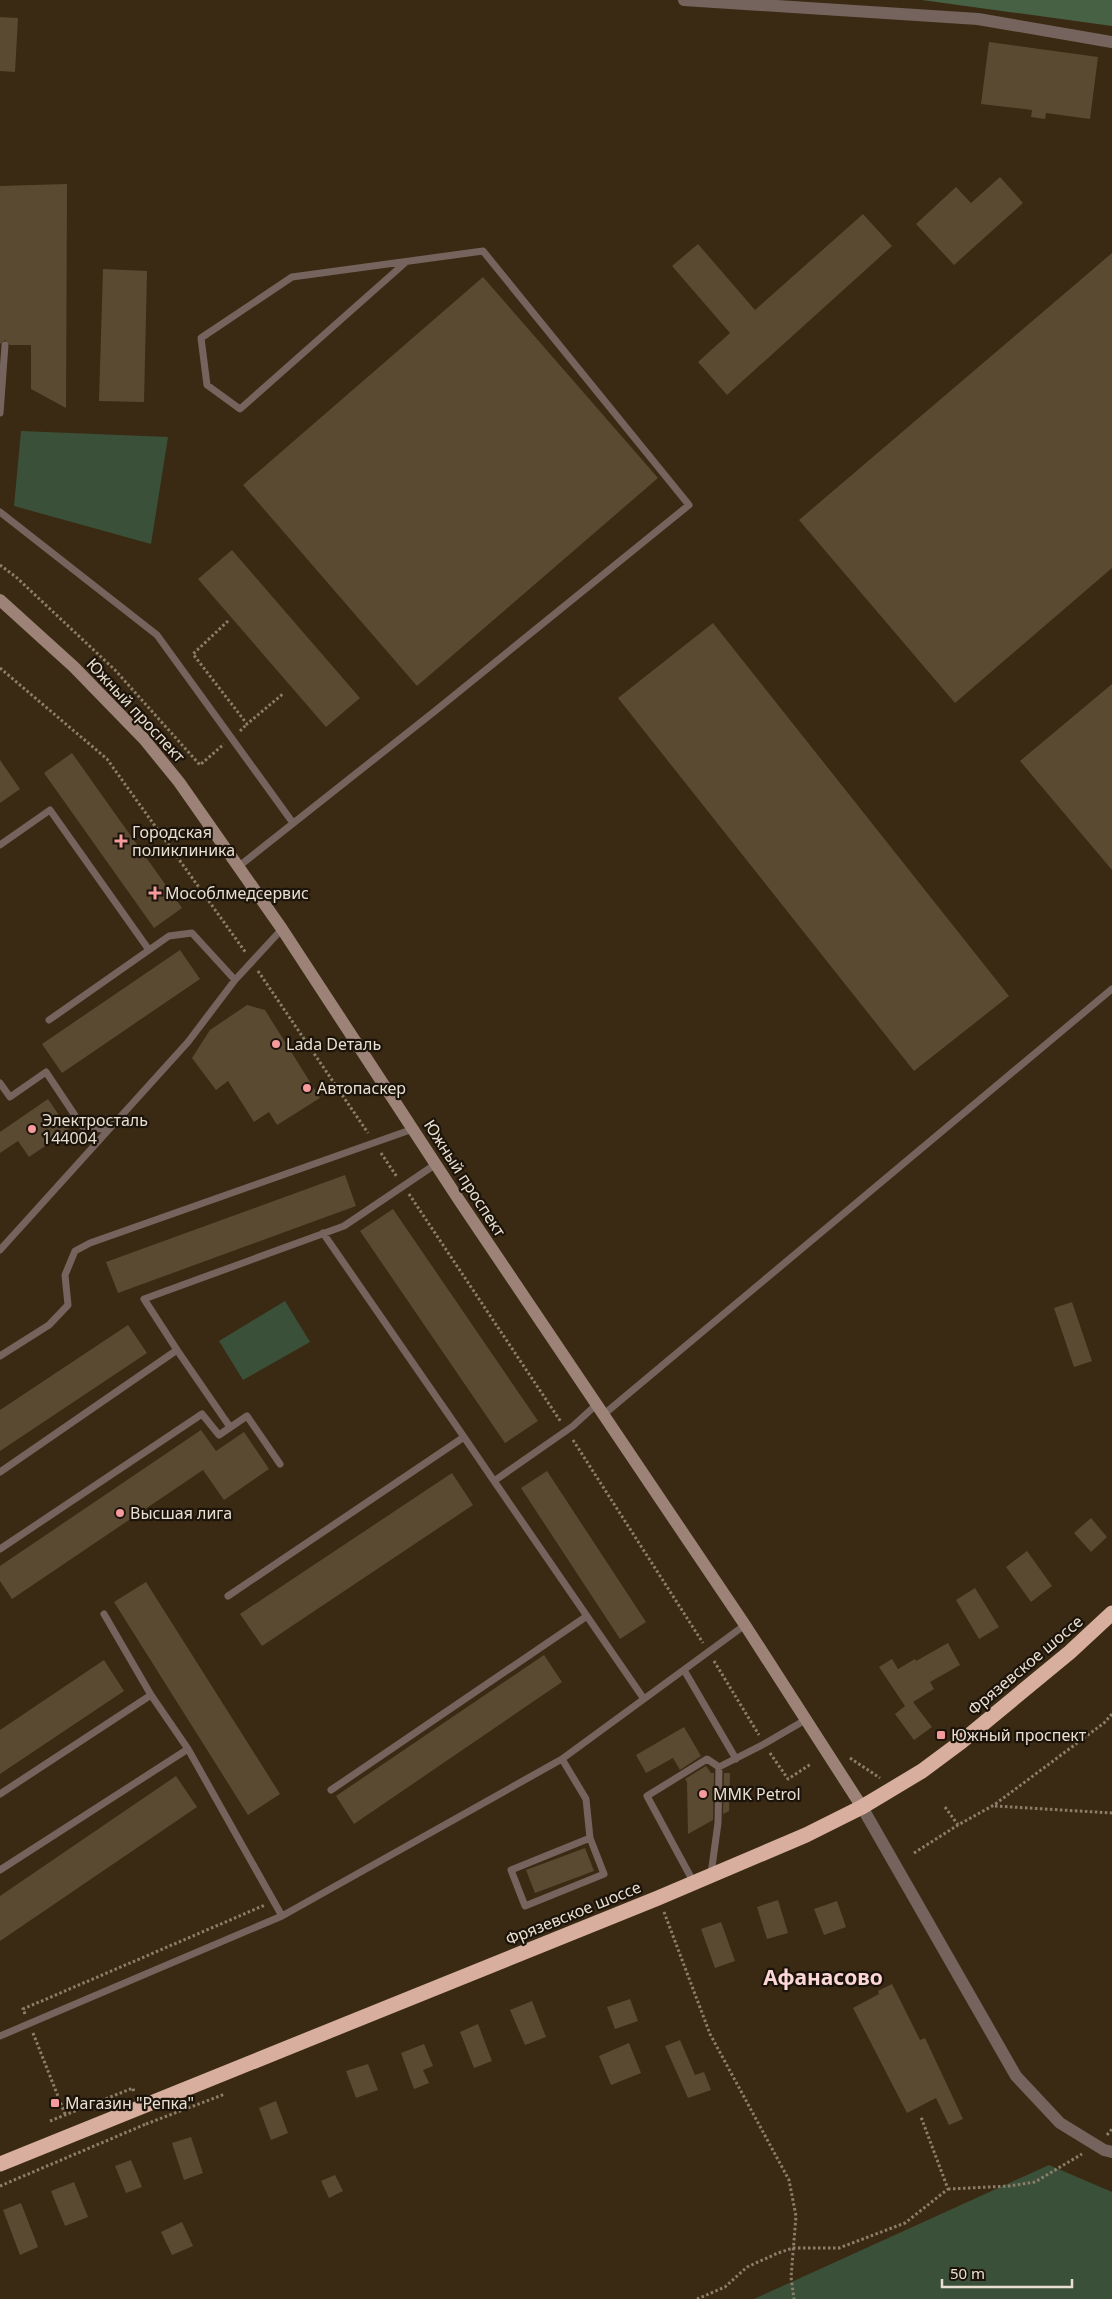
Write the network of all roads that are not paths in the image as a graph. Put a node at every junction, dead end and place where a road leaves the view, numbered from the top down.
1 (684, 0) edge
2 (1112, 42) edge
3 (406, 262) junction
4 (5, 345) dead end
5 (0, 413) edge
6 (0, 512) edge
7 (0, 600) edge
8 (293, 823) junction
9 (0, 845) edge
10 (238, 867) junction
11 (282, 929) junction
12 (149, 950) junction
13 (235, 980) junction
14 (1112, 989) edge
15 (49, 1020) dead end
16 (0, 1083) edge
17 (108, 1130) junction
18 (413, 1130) junction
19 (436, 1164) junction
20 (323, 1234) junction
21 (0, 1250) edge
22 (177, 1350) junction
23 (0, 1356) edge
24 (599, 1410) junction
25 (230, 1427) junction
26 (464, 1437) junction
27 (280, 1464) dead end
28 (0, 1472) edge
29 (494, 1481) junction
30 (0, 1549) edge
31 (228, 1596) dead end
32 (1112, 1613) edge
33 (104, 1614) dead end
34 (587, 1616) junction
35 (745, 1625) junction
36 (684, 1670) junction
37 (151, 1695) junction
38 (644, 1699) junction
39 (807, 1719) junction
40 (188, 1749) junction
41 (736, 1759) junction
42 (562, 1760) junction
43 (719, 1767) junction
44 (331, 1790) dead end
45 (0, 1794) edge
46 (862, 1807) junction
47 (590, 1838) junction
48 (0, 1870) edge
49 (711, 1876) junction
50 (694, 1883) junction
51 (282, 1916) junction
52 (0, 2036) edge
53 (1112, 2152) edge
54 (0, 2164) edge

1 - 2 street
3 - 3 lane
3 - 8 lane
4 - 5 lane
6 - 8 lane
7 - 10 main road, Южный проспект
8 - 10 lane
9 - 12 lane
10 - 11 main road, Южный проспект
11 - 13 lane
11 - 18 main road, Южный проспект
12 - 13 lane
12 - 15 lane
13 - 17 lane
14 - 24 lane
16 - 17 lane
17 - 21 lane
18 - 19 main road, Южный проспект
18 - 23 lane
19 - 20 lane
19 - 24 main road, Южный проспект
20 - 22 lane
20 - 26 lane
22 - 25 lane
22 - 28 lane
24 - 29 lane
24 - 35 main road, Южный проспект
25 - 27 lane
25 - 30 lane
26 - 29 lane
26 - 31 lane
29 - 34 lane
32 - 46 highway, Фрязевское шоссе
33 - 37 lane
34 - 38 lane
34 - 44 lane
35 - 36 lane
35 - 39 main road, Южный проспект
36 - 38 lane
36 - 41 lane
37 - 40 lane
37 - 45 lane
38 - 42 lane
39 - 41 lane
39 - 46 main road, Южный проспект
40 - 48 lane
40 - 51 lane
41 - 43 lane
42 - 47 lane
42 - 51 lane
43 - 49 lane
43 - 50 lane
46 - 49 highway, Фрязевское шоссе
46 - 53 street
47 - 47 lane
49 - 50 highway, Фрязевское шоссе
50 - 54 highway, Фрязевское шоссе
51 - 52 lane

